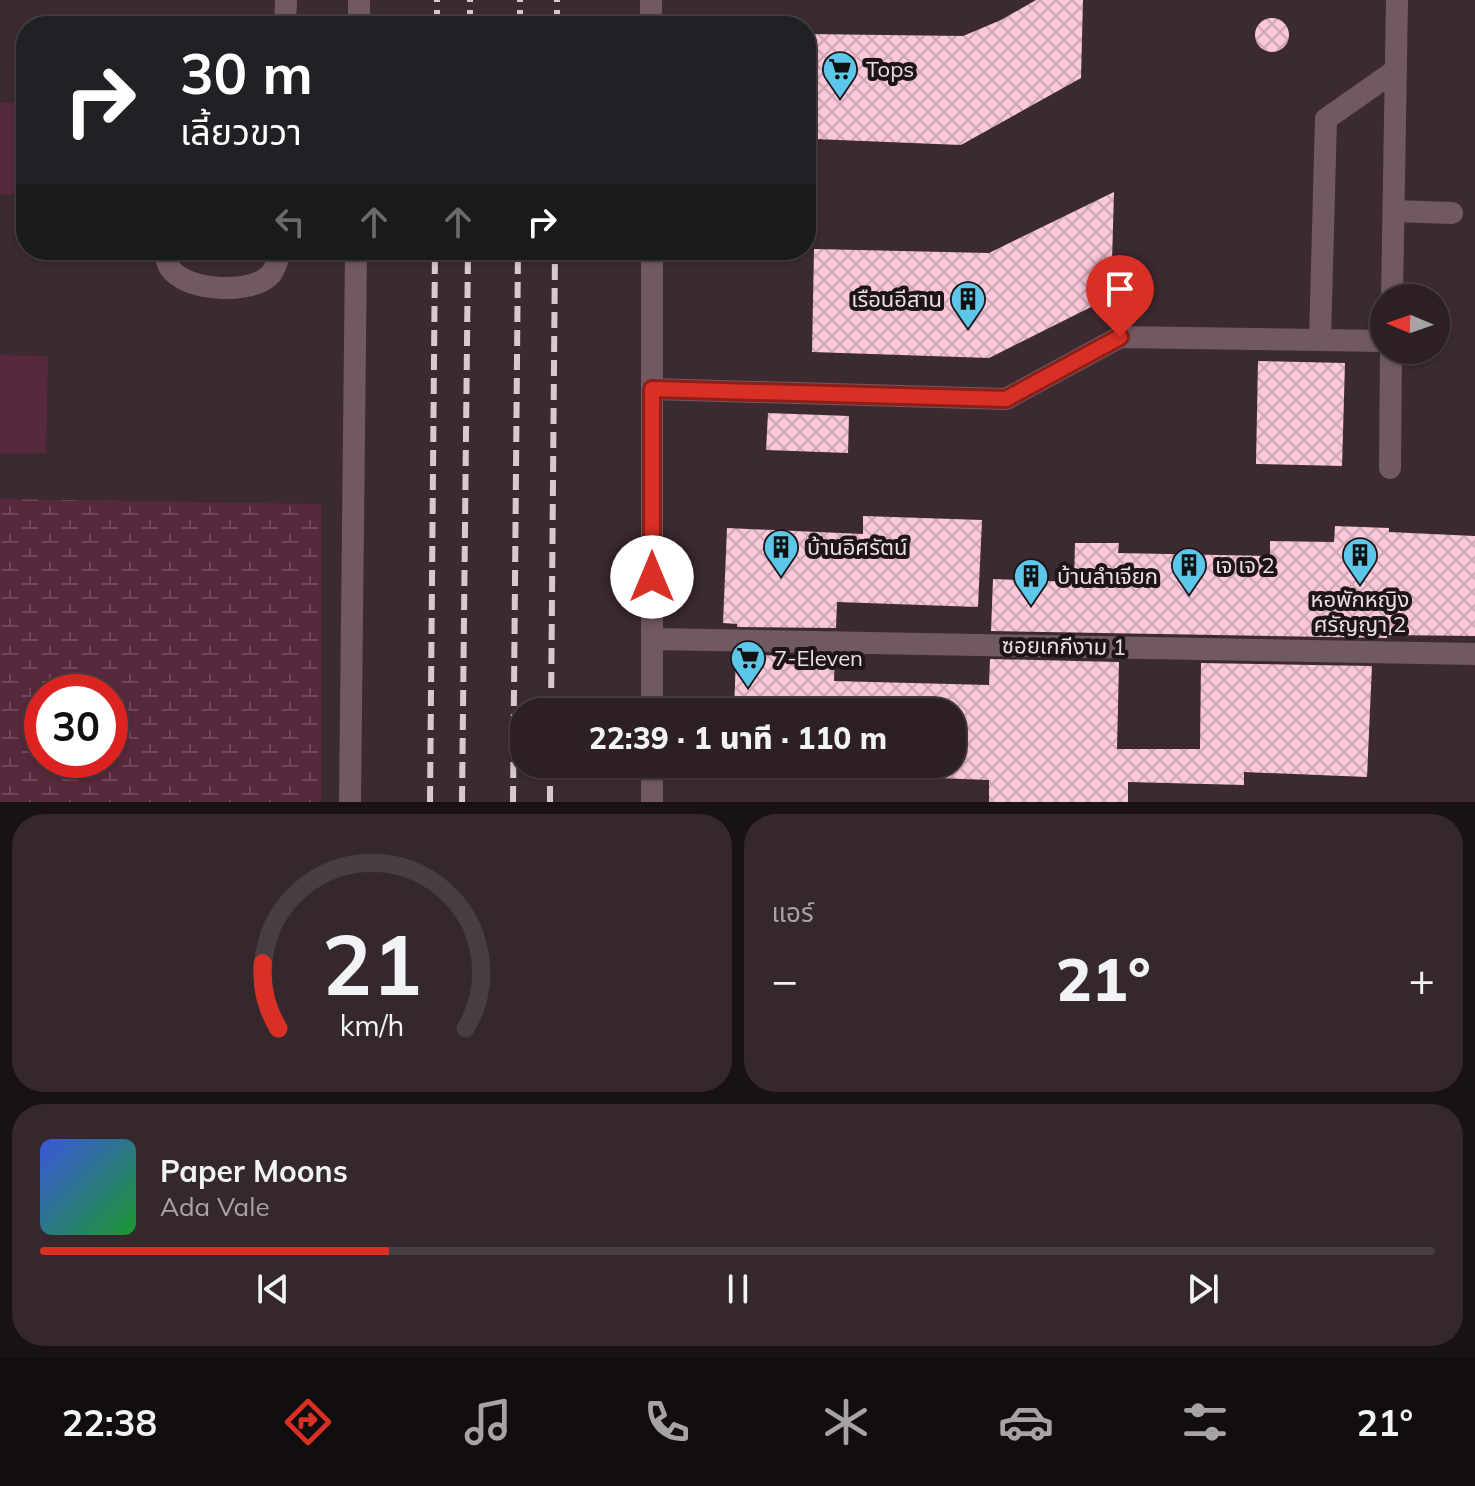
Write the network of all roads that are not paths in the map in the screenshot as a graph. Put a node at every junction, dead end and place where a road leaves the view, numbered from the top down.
1 (1397, 0) edge
2 (1396, 70) junction
3 (1394, 211) junction
4 (1452, 213) dead end
5 (167, 260) edge
6 (277, 260) edge
7 (356, 260) edge
8 (652, 260) edge
9 (1392, 284) edge
10 (1320, 340) junction
11 (1370, 341) edge
12 (1391, 364) edge
13 (652, 389) junction
14 (1390, 468) dead end
15 (653, 639) junction
16 (1475, 654) edge
17 (652, 698) edge
18 (652, 778) edge
19 (350, 802) edge
20 (652, 802) edge

1 - 2 street
2 - 3 street
2 - 10 street
3 - 4 street
3 - 9 street
5 - 6 street
7 - 19 street
8 - 13 street
10 - 11 street
10 - 13 street
12 - 14 street
13 - 15 street
15 - 16 street, ซอยเกกีงาม 1
15 - 17 street
18 - 20 street

